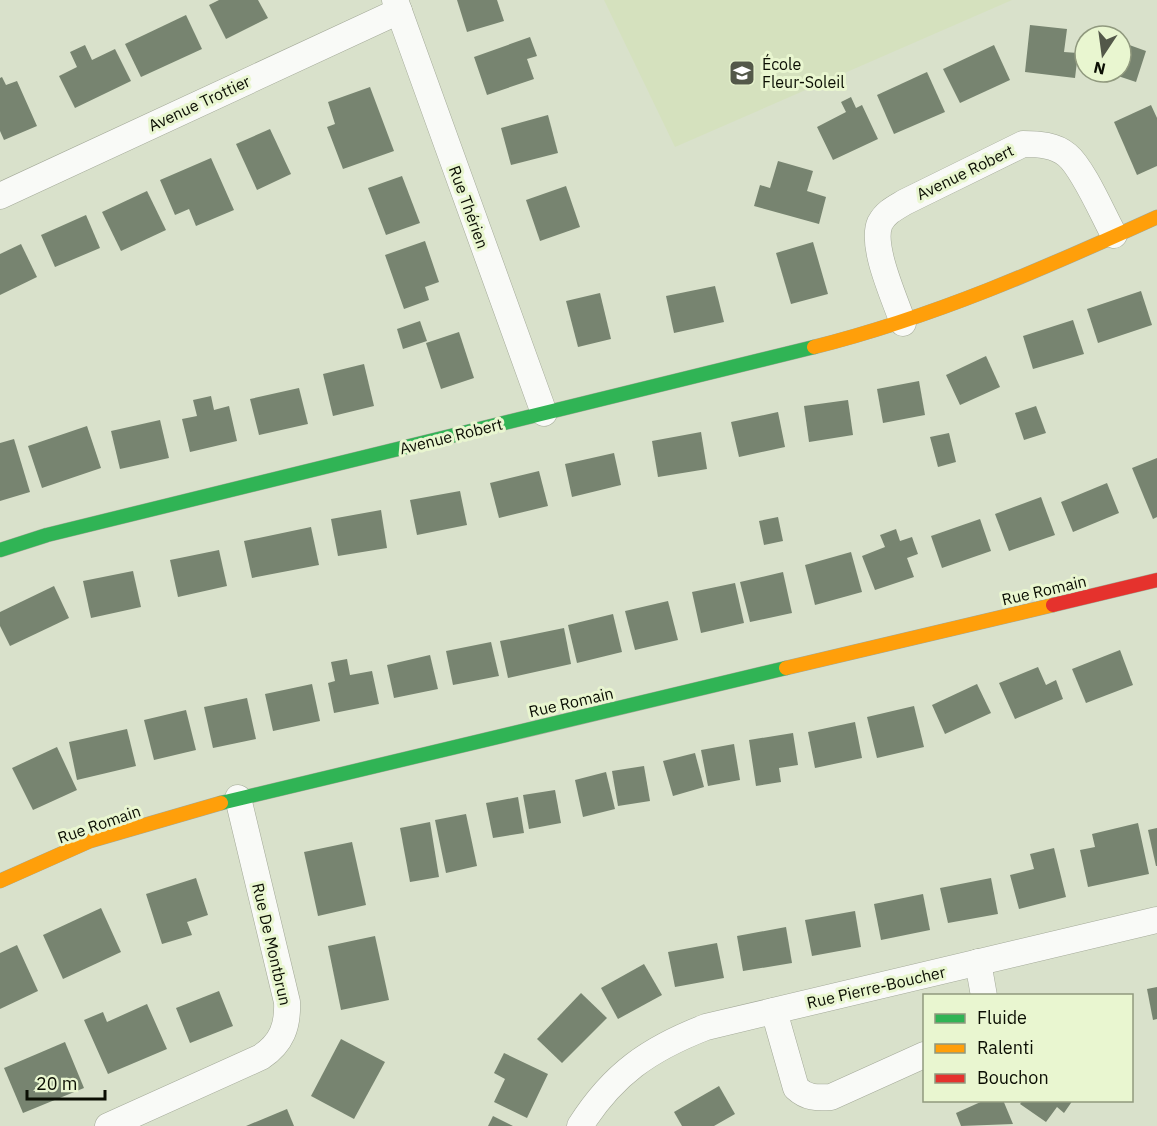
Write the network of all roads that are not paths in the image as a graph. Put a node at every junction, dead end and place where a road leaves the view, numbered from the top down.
1 (397, 5) edge
2 (0, 196) edge
3 (1157, 216) edge
4 (1114, 235) junction
5 (903, 322) junction
6 (544, 413) junction
7 (0, 550) edge
8 (1157, 579) edge
9 (238, 798) junction
10 (0, 881) edge
11 (1157, 920) edge
12 (978, 962) junction
13 (984, 994) edge
14 (774, 1011) junction
15 (923, 1055) edge
16 (108, 1126) edge
17 (580, 1126) edge

1 - 2 street, Avenue Trottier
1 - 6 street, Rue Thérien
3 - 4 street, Avenue Robert
4 - 5 street, Avenue Robert
4 - 5 street, Avenue Robert
5 - 6 street, Avenue Robert
6 - 7 street, Avenue Robert
8 - 9 street, Rue Romain
9 - 10 street, Rue Romain
9 - 16 street, Rue De Montbrun
11 - 12 street, Rue Pierre-Boucher
12 - 13 street
12 - 14 street, Rue Pierre-Boucher
14 - 15 street
14 - 17 street, Rue Pierre-Boucher

